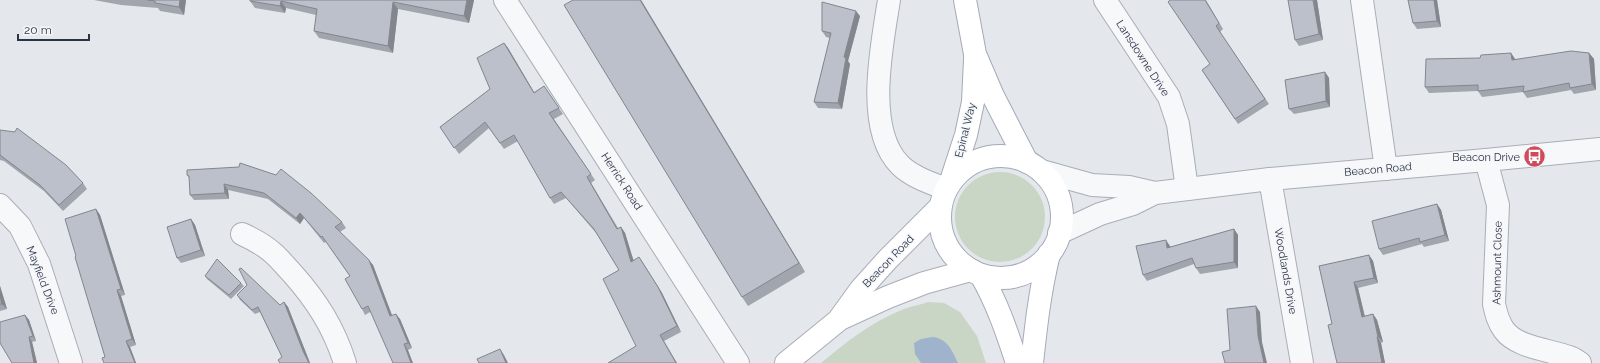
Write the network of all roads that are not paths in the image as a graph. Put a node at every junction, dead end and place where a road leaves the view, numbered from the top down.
1 (505, 0) edge
2 (890, 0) edge
3 (965, 0) edge
4 (1105, 0) edge
5 (1362, 0) edge
6 (975, 54) junction
7 (1600, 149) edge
8 (1486, 160) junction
9 (1034, 166) junction
10 (1386, 168) junction
11 (1270, 179) junction
12 (1187, 189) junction
13 (946, 192) junction
14 (1155, 193) junction
15 (0, 205) edge
16 (1059, 233) junction
17 (242, 234) dead end
18 (1049, 254) junction
19 (976, 272) junction
20 (840, 319) junction
21 (71, 363) edge
22 (345, 363) edge
23 (738, 363) edge
24 (786, 363) edge
25 (1017, 363) edge
26 (1032, 363) edge
27 (1302, 363) edge
28 (1580, 363) edge

1 - 23 street, Herrick Road
2 - 13 street
3 - 6 main road, Epinal Way
4 - 12 street, Lansdowne Drive
5 - 10 street
6 - 9 main road, Epinal Way
6 - 13 main road, Epinal Way
7 - 8 street, Beacon Road
8 - 10 street, Beacon Road
8 - 28 street, Ashmount Close
9 - 13 main road
9 - 14 street, Beacon Road
9 - 16 main road
10 - 11 street, Beacon Road
11 - 12 street, Beacon Road
11 - 27 street, Woodlands Drive
12 - 14 street, Beacon Road
13 - 19 main road
13 - 20 main road, Beacon Road
14 - 16 street, Beacon Road
15 - 21 street, Mayfield Drive
16 - 18 main road
17 - 22 street
18 - 19 main road
18 - 26 main road
19 - 20 main road, Beacon Road
19 - 25 main road
20 - 24 main road, Beacon Road

